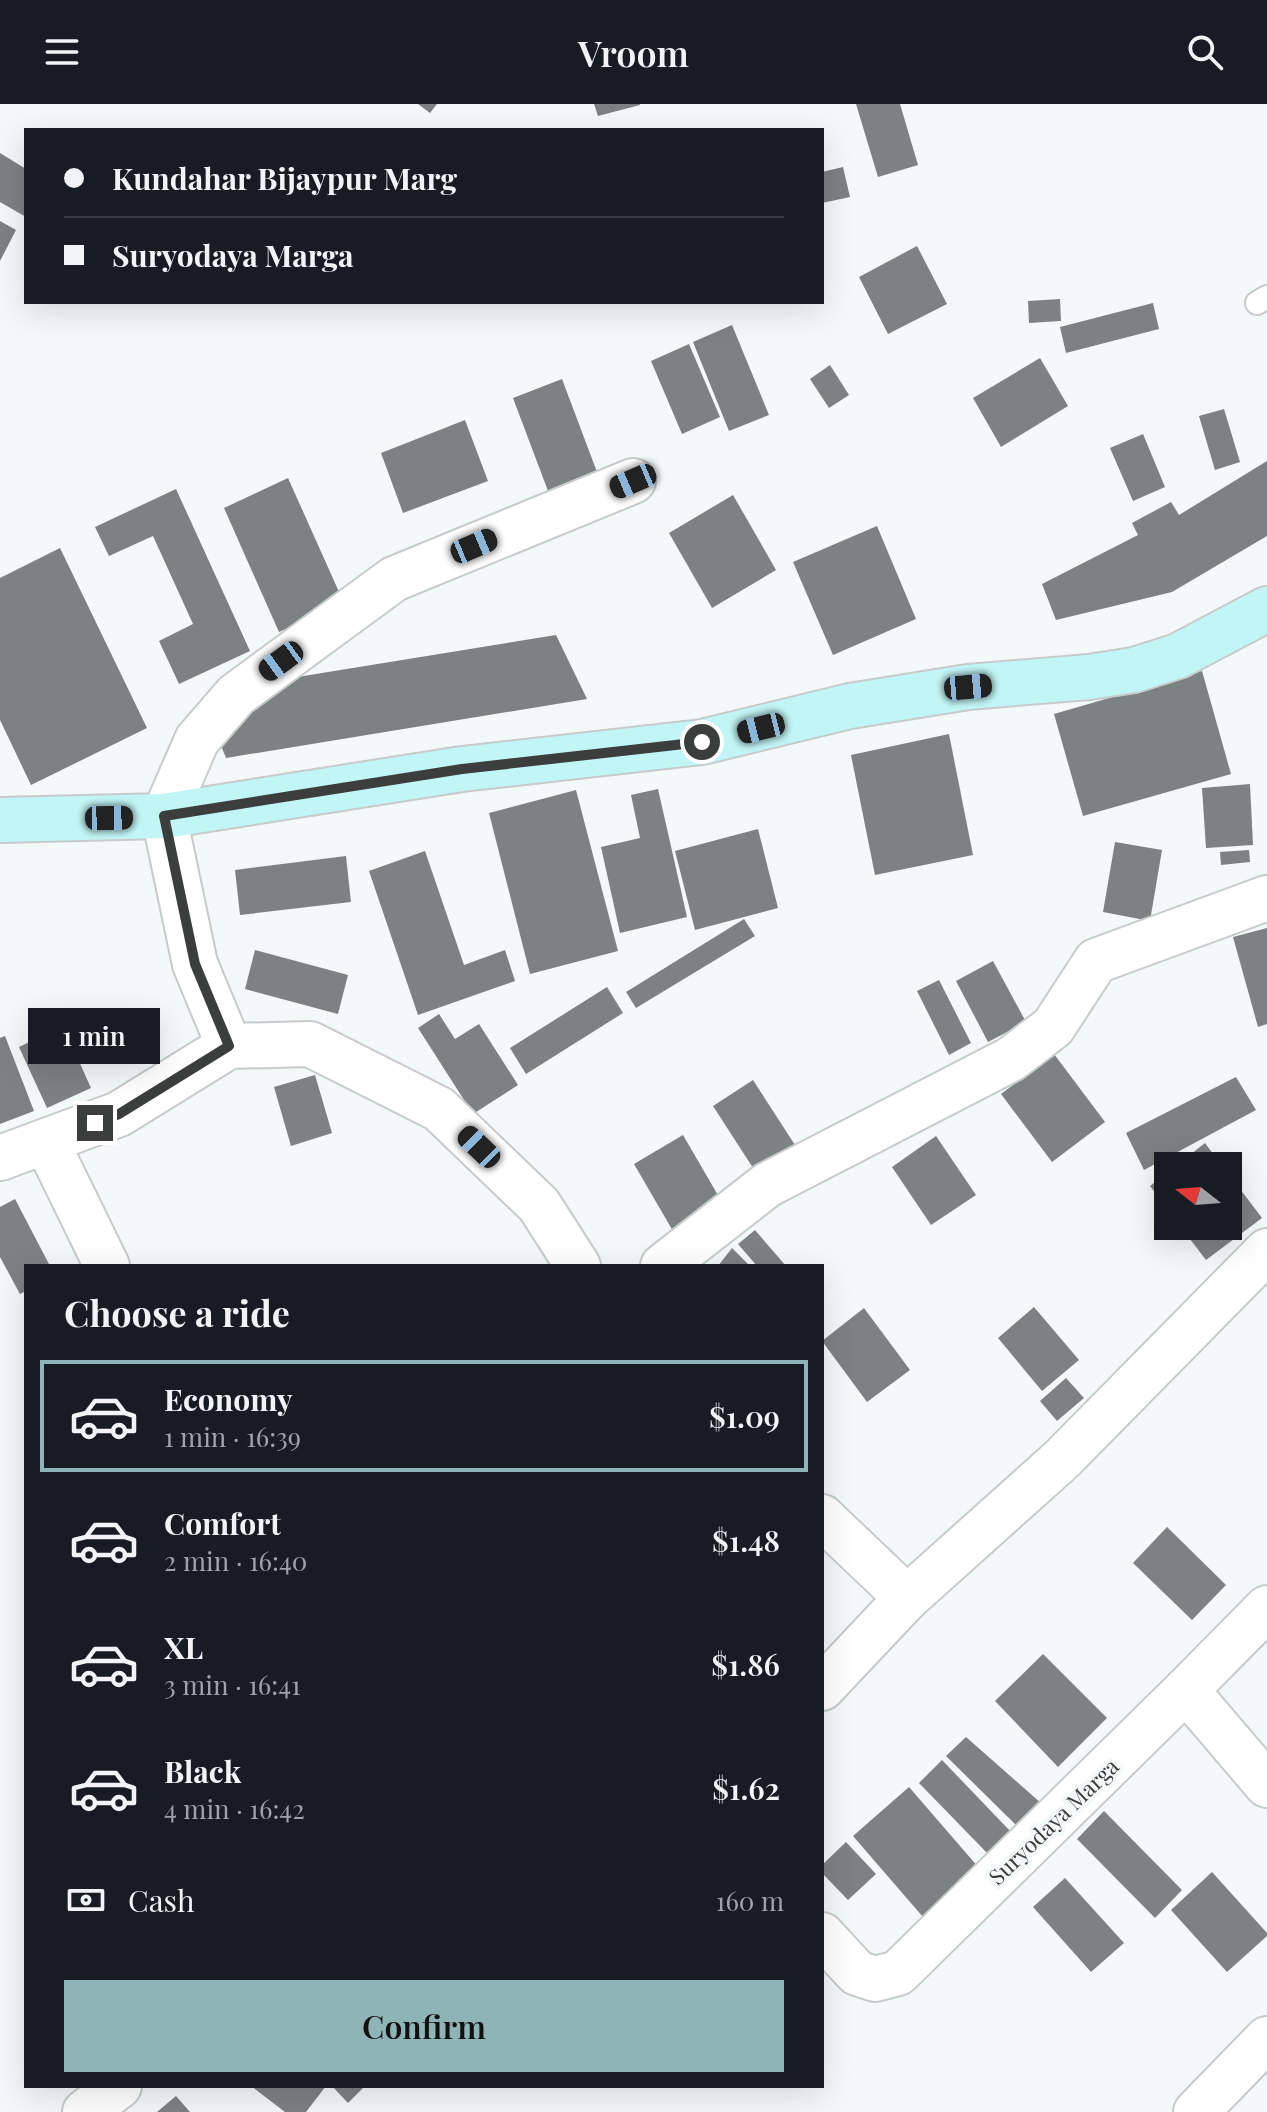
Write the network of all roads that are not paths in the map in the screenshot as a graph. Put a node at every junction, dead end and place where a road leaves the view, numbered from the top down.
1 (633, 481) dead end
2 (1267, 609) edge
3 (164, 816) junction
4 (0, 820) edge
5 (1267, 898) edge
6 (229, 1046) junction
7 (46, 1141) junction
8 (0, 1158) edge
9 (1267, 1251) edge
10 (106, 1264) edge
11 (577, 1264) edge
12 (666, 1264) edge
13 (824, 1519) edge
14 (907, 1598) junction
15 (1267, 1608) edge
16 (824, 1686) edge
17 (1186, 1690) junction
18 (1267, 1785) edge
19 (824, 1937) edge
20 (1267, 2039) edge
21 (116, 2088) edge
22 (85, 2112) edge
23 (1196, 2112) edge

1 - 3 street
2 - 3 main road
3 - 4 main road
3 - 6 street
5 - 12 street
6 - 7 street
6 - 11 street
7 - 8 street
7 - 10 street
9 - 14 street
13 - 14 street
14 - 16 street
15 - 17 street, Suryodaya Marga
17 - 18 street
17 - 19 street, Suryodaya Marga
20 - 23 street
21 - 22 street

